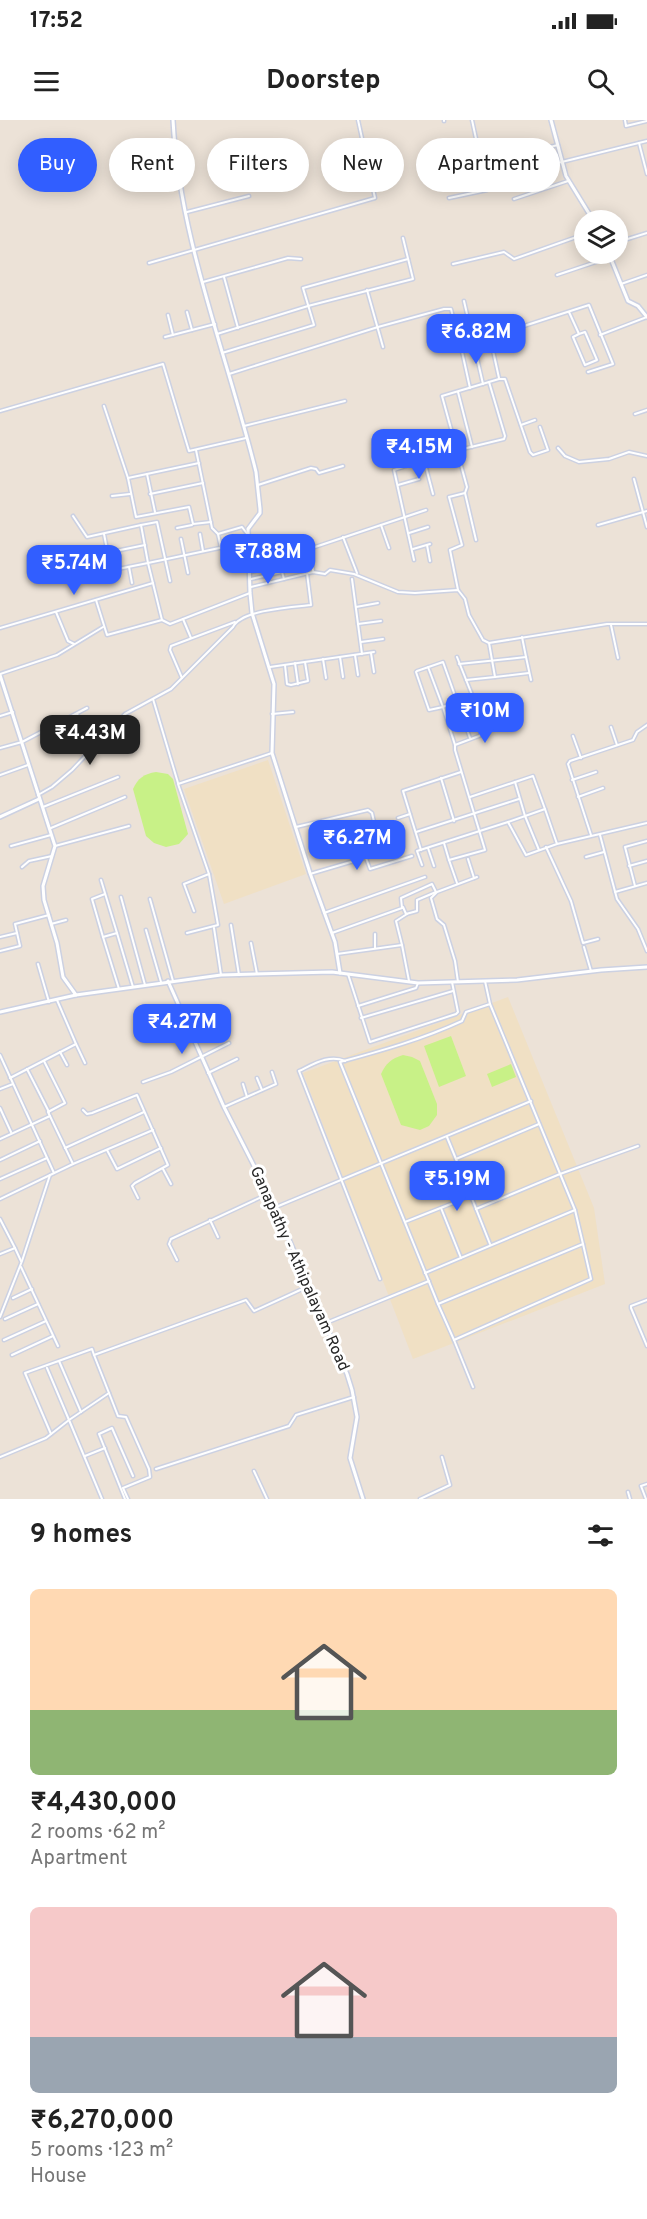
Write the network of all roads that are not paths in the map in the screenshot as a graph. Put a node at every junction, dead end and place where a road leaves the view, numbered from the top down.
1 (173, 120) edge
2 (358, 120) edge
3 (472, 120) edge
4 (551, 120) edge
5 (625, 120) edge
6 (647, 121) edge
7 (556, 138) edge
8 (647, 141) edge
9 (639, 143) junction
10 (560, 156) edge
11 (645, 158) edge
12 (561, 162) junction
13 (647, 174) edge
14 (568, 181) junction
15 (249, 196) dead end
16 (449, 198) dead end
17 (514, 199) dead end
18 (587, 210) edge
19 (187, 212) junction
20 (647, 233) edge
21 (403, 238) dead end
22 (574, 238) edge
23 (628, 239) edge
24 (195, 249) junction
25 (301, 259) dead end
26 (408, 259) junction
27 (149, 263) dead end
28 (453, 264) dead end
29 (586, 264) edge
30 (613, 264) edge
31 (647, 274) edge
32 (557, 275) dead end
33 (224, 277) junction
34 (203, 282) junction
35 (621, 284) junction
36 (367, 290) junction
37 (464, 301) dead end
38 (308, 306) junction
39 (187, 312) dead end
40 (569, 312) junction
41 (168, 315) dead end
42 (647, 317) edge
43 (215, 324) junction
44 (378, 327) junction
45 (238, 328) junction
46 (192, 330) junction
47 (217, 334) junction
48 (579, 334) junction
49 (173, 335) junction
50 (600, 335) junction
51 (165, 337) dead end
52 (490, 337) junction
53 (474, 343) junction
54 (461, 346) junction
55 (383, 347) dead end
56 (222, 353) junction
57 (588, 372) dead end
58 (228, 374) junction
59 (499, 379) junction
60 (489, 382) junction
61 (483, 384) junction
62 (471, 388) junction
63 (458, 392) junction
64 (345, 400) dead end
65 (104, 406) dead end
66 (647, 410) edge
67 (0, 411) edge
68 (635, 414) dead end
69 (535, 420) dead end
70 (522, 425) junction
71 (244, 426) junction
72 (540, 427) dead end
73 (248, 438) junction
74 (472, 448) junction
75 (558, 448) dead end
76 (196, 449) junction
77 (457, 452) junction
78 (647, 456) edge
79 (424, 460) junction
80 (199, 463) junction
81 (342, 466) dead end
82 (147, 474) junction
83 (128, 478) junction
84 (419, 479) dead end
85 (634, 479) dead end
86 (203, 483) junction
87 (258, 485) junction
88 (398, 485) junction
89 (465, 493) junction
90 (131, 494) junction
91 (150, 494) junction
92 (433, 494) dead end
93 (112, 496) dead end
94 (426, 510) dead end
95 (645, 512) edge
96 (155, 513) junction
97 (73, 516) dead end
98 (405, 516) junction
99 (211, 522) junction
100 (141, 525) junction
101 (193, 525) junction
102 (381, 525) junction
103 (598, 525) dead end
104 (428, 527) dead end
105 (647, 527) edge
106 (177, 528) dead end
107 (104, 533) junction
108 (409, 533) junction
109 (200, 534) dead end
110 (218, 534) junction
111 (248, 535) junction
112 (343, 537) junction
113 (182, 539) dead end
114 (476, 540) dead end
115 (249, 542) junction
116 (145, 545) junction
117 (290, 547) dead end
118 (221, 548) junction
119 (311, 548) junction
120 (389, 548) dead end
121 (413, 549) junction
122 (204, 551) junction
123 (276, 551) junction
124 (108, 552) junction
125 (96, 555) dead end
126 (184, 555) junction
127 (250, 557) junction
128 (278, 558) junction
129 (166, 559) junction
130 (414, 560) dead end
131 (430, 561) dead end
132 (148, 563) junction
133 (250, 565) junction
134 (280, 565) junction
135 (129, 567) junction
136 (251, 572) junction
137 (282, 572) junction
138 (313, 572) junction
139 (188, 573) dead end
140 (307, 573) junction
141 (358, 575) junction
142 (251, 579) junction
143 (284, 579) junction
144 (352, 579) dead end
145 (170, 581) dead end
146 (132, 583) dead end
147 (153, 584) junction
148 (251, 586) junction
149 (458, 590) junction
150 (250, 593) junction
151 (96, 600) junction
152 (378, 603) dead end
153 (356, 607) junction
154 (56, 612) junction
155 (252, 614) junction
156 (183, 619) junction
157 (162, 620) junction
158 (381, 621) dead end
159 (235, 622) junction
160 (358, 624) junction
161 (647, 624) edge
162 (611, 625) junction
163 (103, 627) junction
164 (0, 628) edge
165 (522, 637) junction
166 (191, 638) junction
167 (383, 639) dead end
168 (361, 642) junction
169 (489, 643) junction
170 (74, 644) junction
171 (362, 654) junction
172 (355, 655) junction
173 (340, 657) junction
174 (457, 657) dead end
175 (526, 657) junction
176 (618, 658) dead end
177 (323, 659) junction
178 (492, 660) junction
179 (304, 662) junction
180 (295, 663) junction
181 (459, 664) junction
182 (285, 665) junction
183 (270, 667) junction
184 (428, 667) junction
185 (374, 672) dead end
186 (529, 673) junction
187 (0, 674) edge
188 (358, 675) dead end
189 (495, 676) junction
190 (342, 677) dead end
191 (182, 678) junction
192 (326, 678) dead end
193 (466, 680) junction
194 (531, 680) dead end
195 (298, 684) junction
196 (471, 696) dead end
197 (153, 699) junction
198 (457, 702) junction
199 (443, 707) junction
200 (87, 708) dead end
201 (13, 712) junction
202 (293, 712) dead end
203 (77, 714) junction
204 (272, 714) junction
205 (0, 716) edge
206 (82, 723) dead end
207 (647, 725) edge
208 (611, 727) dead end
209 (573, 736) dead end
210 (471, 739) junction
211 (22, 742) junction
212 (455, 745) junction
213 (617, 745) junction
214 (0, 748) edge
215 (272, 753) junction
216 (581, 758) junction
217 (28, 765) junction
218 (462, 772) junction
219 (596, 772) dead end
220 (0, 775) edge
221 (118, 777) dead end
222 (441, 778) junction
223 (572, 780) junction
224 (515, 782) junction
225 (178, 784) junction
226 (603, 788) dead end
227 (125, 796) dead end
228 (39, 797) junction
229 (470, 797) junction
230 (578, 797) junction
231 (519, 799) junction
232 (43, 807) junction
233 (545, 809) junction
234 (410, 814) junction
235 (475, 814) junction
236 (525, 816) junction
237 (0, 817) edge
238 (398, 818) dead end
239 (454, 821) junction
240 (508, 822) junction
241 (647, 823) edge
242 (129, 826) dead end
243 (296, 827) junction
244 (376, 828) junction
245 (50, 829) junction
246 (481, 831) junction
247 (416, 832) junction
248 (52, 835) junction
249 (377, 835) dead end
250 (591, 835) junction
251 (600, 835) junction
252 (331, 840) dead end
253 (647, 841) edge
254 (444, 843) junction
255 (557, 844) junction
256 (11, 846) dead end
257 (55, 846) junction
258 (546, 847) junction
259 (398, 848) dead end
260 (428, 848) junction
261 (421, 850) junction
262 (539, 850) junction
263 (604, 852) junction
264 (52, 856) junction
265 (412, 856) dead end
266 (586, 857) dead end
267 (366, 858) junction
268 (468, 859) dead end
269 (449, 860) junction
270 (647, 861) edge
271 (422, 865) dead end
272 (434, 866) dead end
273 (629, 866) junction
274 (22, 867) dead end
275 (209, 874) junction
276 (310, 874) junction
277 (425, 877) dead end
278 (101, 880) dead end
279 (457, 883) junction
280 (647, 883) edge
281 (635, 886) junction
282 (414, 891) junction
283 (615, 892) junction
284 (105, 894) junction
285 (121, 897) dead end
286 (150, 899) dead end
287 (417, 900) junction
288 (403, 907) junction
289 (194, 911) dead end
290 (324, 913) junction
291 (407, 914) junction
292 (48, 915) junction
293 (66, 920) dead end
294 (51, 924) junction
295 (231, 925) dead end
296 (213, 927) junction
297 (146, 930) dead end
298 (17, 933) junction
299 (117, 933) junction
300 (187, 933) dead end
301 (332, 933) junction
302 (375, 934) dead end
303 (0, 937) edge
304 (103, 937) junction
305 (597, 939) dead end
306 (251, 943) dead end
307 (402, 945) junction
308 (584, 947) dead end
309 (375, 948) junction
310 (0, 951) edge
311 (647, 951) edge
312 (338, 954) junction
313 (38, 964) dead end
314 (647, 967) edge
315 (591, 971) junction
316 (340, 973) junction
317 (257, 974) junction
318 (348, 974) junction
319 (221, 975) junction
320 (239, 975) junction
321 (171, 981) junction
322 (484, 981) junction
323 (160, 982) junction
324 (409, 982) junction
325 (452, 982) junction
326 (458, 982) junction
327 (418, 983) junction
328 (146, 985) junction
329 (133, 987) junction
330 (119, 989) junction
331 (453, 991) junction
332 (76, 995) junction
333 (56, 1000) junction
334 (49, 1002) junction
335 (490, 1004) junction
336 (357, 1006) junction
337 (0, 1012) edge
338 (361, 1018) junction
339 (216, 1031) dead end
340 (193, 1039) junction
341 (229, 1043) dead end
342 (76, 1044) junction
343 (60, 1052) junction
344 (0, 1056) edge
345 (201, 1058) junction
346 (237, 1059) dead end
347 (340, 1060) junction
348 (44, 1061) junction
349 (85, 1063) dead end
350 (67, 1065) dead end
351 (27, 1069) junction
352 (272, 1072) dead end
353 (208, 1074) junction
354 (10, 1078) junction
355 (257, 1078) dead end
356 (143, 1082) dead end
357 (13, 1084) junction
358 (243, 1084) dead end
359 (0, 1089) edge
360 (262, 1090) junction
361 (248, 1097) junction
362 (531, 1101) junction
363 (224, 1107) junction
364 (0, 1108) edge
365 (83, 1110) dead end
366 (49, 1112) junction
367 (145, 1112) junction
368 (50, 1116) junction
369 (32, 1124) junction
370 (540, 1124) junction
371 (153, 1130) junction
372 (12, 1133) junction
373 (447, 1137) junction
374 (0, 1139) edge
375 (40, 1142) junction
376 (638, 1146) dead end
377 (65, 1148) junction
378 (161, 1148) junction
379 (107, 1150) junction
380 (47, 1158) junction
381 (456, 1159) junction
382 (0, 1160) edge
383 (381, 1163) junction
384 (73, 1164) junction
385 (163, 1169) junction
386 (54, 1173) junction
387 (560, 1174) junction
388 (50, 1176) junction
389 (0, 1179) edge
390 (340, 1180) junction
391 (171, 1184) dead end
392 (268, 1194) junction
393 (471, 1196) junction
394 (138, 1198) dead end
395 (0, 1199) edge
396 (275, 1207) junction
397 (441, 1208) junction
398 (476, 1209) junction
399 (575, 1210) junction
400 (0, 1219) edge
401 (210, 1220) junction
402 (405, 1222) junction
403 (218, 1237) dead end
404 (583, 1244) junction
405 (491, 1245) junction
406 (15, 1248) junction
407 (0, 1254) edge
408 (461, 1257) junction
409 (177, 1260) dead end
410 (21, 1264) junction
411 (425, 1273) junction
412 (380, 1280) dead end
413 (429, 1281) junction
414 (309, 1286) junction
415 (32, 1289) junction
416 (13, 1298) dead end
417 (647, 1300) edge
418 (38, 1304) junction
419 (438, 1304) junction
420 (0, 1317) edge
421 (5, 1319) dead end
422 (46, 1321) junction
423 (326, 1323) junction
424 (53, 1336) junction
425 (4, 1340) dead end
426 (454, 1340) junction
427 (58, 1346) dead end
428 (647, 1346) edge
429 (94, 1354) junction
430 (12, 1355) dead end
431 (59, 1361) junction
432 (47, 1368) dead end
433 (473, 1387) dead end
434 (109, 1393) junction
435 (354, 1397) junction
436 (81, 1412) junction
437 (69, 1420) junction
438 (51, 1434) junction
439 (105, 1448) junction
440 (0, 1456) edge
441 (84, 1456) junction
442 (442, 1457) dead end
443 (156, 1469) dead end
444 (254, 1471) dead end
445 (133, 1476) dead end
446 (647, 1484) edge
447 (628, 1492) dead end
448 (102, 1499) edge
449 (127, 1499) edge
450 (267, 1499) edge
451 (363, 1499) edge
452 (420, 1499) edge
453 (630, 1499) edge
454 (646, 1499) edge

1 - 19 main road
2 - 24 street
3 - 16 street
4 - 7 main road
5 - 6 street
8 - 9 street
9 - 11 street
9 - 12 street
10 - 12 main road
11 - 13 street
12 - 14 main road
14 - 17 street
14 - 18 main road
15 - 19 street
19 - 24 main road
20 - 23 street
21 - 26 street
22 - 28 street
24 - 27 street
24 - 34 main road
25 - 33 street
26 - 36 street
26 - 38 street
29 - 32 street
30 - 35 main road
31 - 35 street
33 - 34 street
33 - 45 street
34 - 43 main road
35 - 42 main road
36 - 38 street
36 - 44 street
37 - 53 street
38 - 45 street
38 - 56 street
39 - 46 street
40 - 48 street
40 - 50 street
40 - 52 street
41 - 49 street
42 - 50 street
43 - 46 street
43 - 47 main road
44 - 54 street
44 - 55 street
44 - 58 street
45 - 47 street
46 - 49 street
47 - 56 main road
48 - 48 street
49 - 51 street
50 - 57 street
52 - 53 street
52 - 59 street
53 - 54 street
53 - 61 street
54 - 62 street
56 - 58 main road
58 - 71 main road
59 - 60 street
59 - 70 street
60 - 61 street
60 - 74 street
61 - 62 street
62 - 63 street
63 - 74 street
63 - 77 street
64 - 71 street
65 - 83 street
66 - 68 street
67 - 76 street
69 - 70 street
70 - 72 street
71 - 73 main road
73 - 76 street
73 - 87 main road
74 - 77 street
75 - 78 street
76 - 80 street
77 - 79 street
77 - 89 street
79 - 88 street
79 - 92 street
80 - 82 street
80 - 86 street
81 - 87 street
82 - 83 street
82 - 91 street
83 - 90 street
84 - 88 street
85 - 95 street
86 - 91 street
86 - 99 street
87 - 111 main road
88 - 98 street
89 - 114 street
89 - 149 street
90 - 93 street
90 - 96 street
91 - 96 street
94 - 98 street
95 - 103 street
95 - 105 street
96 - 101 street
97 - 107 street
98 - 102 street
98 - 108 street
99 - 101 street
99 - 110 street
100 - 107 street
100 - 116 street
100 - 129 street
101 - 106 street
102 - 112 street
102 - 120 street
104 - 108 street
107 - 124 street
108 - 121 street
109 - 122 street
110 - 111 street
110 - 118 street
111 - 115 main road
112 - 119 street
112 - 141 street
113 - 126 street
115 - 118 street
115 - 127 main road
116 - 124 street
116 - 132 street
117 - 123 street
118 - 122 street
119 - 128 street
119 - 138 street
121 - 130 street
121 - 131 street
122 - 126 street
123 - 127 street
123 - 128 street
124 - 125 street
124 - 135 street
126 - 129 street
126 - 139 street
127 - 133 main road
128 - 133 street
128 - 134 street
129 - 132 street
129 - 145 street
132 - 135 street
132 - 147 street
133 - 136 main road
134 - 136 street
134 - 137 street
135 - 146 street
136 - 142 main road
137 - 142 street
137 - 143 street
138 - 140 street
138 - 141 street
140 - 143 street
140 - 155 street
141 - 149 street
142 - 148 main road
143 - 148 street
144 - 153 street
147 - 151 street
147 - 157 street
148 - 150 main road
149 - 169 street
150 - 155 main road
150 - 156 street
151 - 154 street
151 - 163 street
152 - 153 street
153 - 160 street
154 - 164 street
154 - 170 street
155 - 159 street
155 - 183 main road
156 - 157 street
156 - 166 street
157 - 163 street
158 - 160 street
159 - 166 street
159 - 191 street
160 - 168 street
161 - 162 street
162 - 165 street
162 - 176 street
163 - 170 street
165 - 169 street
165 - 175 street
166 - 191 street
167 - 168 street
168 - 171 street
169 - 178 street
170 - 187 street
171 - 172 street
171 - 185 street
172 - 173 street
172 - 188 street
173 - 177 street
173 - 190 street
174 - 181 street
175 - 178 street
175 - 186 street
177 - 179 street
177 - 192 street
178 - 181 street
178 - 189 street
179 - 180 street
179 - 195 street
180 - 182 street
180 - 195 street
181 - 193 street
182 - 183 street
182 - 195 street
183 - 204 main road
184 - 198 street
184 - 199 street
184 - 199 street
186 - 189 street
186 - 194 street
187 - 201 main road
189 - 193 street
191 - 197 street
193 - 210 street
196 - 198 street
197 - 225 street
197 - 228 street
198 - 199 street
198 - 210 street
199 - 212 street
200 - 203 street
201 - 205 street
201 - 211 main road
202 - 204 street
203 - 206 street
203 - 211 street
204 - 215 main road
207 - 213 street
208 - 213 street
209 - 216 street
210 - 212 street
211 - 214 street
211 - 217 main road
212 - 218 street
213 - 216 street
215 - 225 street
215 - 243 main road
216 - 223 street
217 - 220 street
217 - 228 main road
218 - 222 street
218 - 229 street
219 - 223 street
221 - 232 street
222 - 234 street
222 - 239 street
223 - 230 street
224 - 229 street
224 - 231 street
224 - 233 street
225 - 275 street
226 - 230 street
227 - 245 street
228 - 232 main road
228 - 237 main road
229 - 235 street
230 - 250 street
231 - 235 street
231 - 236 street
232 - 245 main road
233 - 236 street
233 - 255 street
234 - 238 street
234 - 247 street
235 - 239 street
235 - 246 street
236 - 240 street
236 - 262 street
239 - 247 street
240 - 246 street
240 - 262 street
241 - 251 street
242 - 257 street
243 - 244 street
243 - 276 main road
244 - 249 street
244 - 252 street
245 - 248 main road
246 - 254 street
246 - 269 street
247 - 261 street
248 - 256 street
248 - 257 main road
250 - 251 street
250 - 255 street
251 - 263 street
253 - 273 street
254 - 260 street
254 - 269 street
255 - 258 street
257 - 264 main road
258 - 262 street
258 - 305 street
259 - 267 street
260 - 261 street
260 - 272 street
261 - 271 street
263 - 266 street
263 - 283 street
264 - 274 street
264 - 292 main road
265 - 267 street
267 - 276 street
268 - 279 street
269 - 279 street
270 - 273 street
273 - 281 street
275 - 289 street
275 - 296 street
276 - 290 main road
277 - 290 street
278 - 284 street
279 - 326 street
280 - 281 street
281 - 283 street
282 - 287 street
282 - 287 street
282 - 288 street
283 - 311 street
284 - 299 street
284 - 304 street
285 - 328 street
286 - 321 street
287 - 291 street
288 - 291 street
288 - 301 street
290 - 301 main road
291 - 307 street
292 - 294 main road
292 - 298 street
293 - 294 street
294 - 332 main road
295 - 320 street
296 - 300 street
296 - 319 street
297 - 323 street
298 - 303 street
298 - 310 street
299 - 304 street
299 - 329 street
301 - 312 main road
302 - 309 street
304 - 330 street
306 - 317 street
307 - 309 street
307 - 324 street
308 - 315 street
309 - 312 street
312 - 316 main road
313 - 334 street
314 - 315 main road
315 - 322 main road
316 - 317 main road
316 - 318 main road
317 - 320 main road
318 - 324 main road
318 - 336 street
319 - 320 main road
319 - 321 main road
321 - 323 main road
321 - 340 main road, Ganapathy - Athipalayam Road
322 - 326 main road
322 - 335 street
323 - 328 main road
324 - 327 main road
325 - 326 main road
325 - 327 main road
325 - 331 street
327 - 336 street
328 - 329 main road
329 - 330 main road
330 - 332 main road
331 - 338 street
331 - 338 street
332 - 333 main road
333 - 334 main road
333 - 342 street
334 - 337 main road
335 - 347 street
335 - 362 street
336 - 338 street
339 - 340 street
340 - 345 main road, Ganapathy - Athipalayam Road
341 - 345 street
342 - 343 street
342 - 349 street
343 - 348 street
343 - 350 street
344 - 354 street
345 - 353 main road, Ganapathy - Athipalayam Road
345 - 356 street
346 - 353 street
347 - 383 street
347 - 390 street
348 - 351 street
348 - 366 street
351 - 354 street
351 - 366 street
352 - 360 street
353 - 363 main road, Ganapathy - Athipalayam Road
354 - 357 street
355 - 360 street
357 - 359 street
357 - 369 street
358 - 361 street
360 - 361 street
361 - 363 street
362 - 370 street
362 - 373 street
363 - 392 main road, Ganapathy - Athipalayam Road
364 - 372 street
365 - 367 street
366 - 368 street
367 - 371 street
367 - 377 street
368 - 369 street
368 - 377 street
369 - 372 street
369 - 375 street
370 - 381 street
370 - 387 street
371 - 378 street
371 - 379 street
372 - 374 street
373 - 381 street
373 - 383 street
375 - 380 street
375 - 382 street
376 - 387 street
377 - 384 street
378 - 379 street
378 - 385 street
379 - 384 street
380 - 386 street
380 - 389 street
381 - 393 street
383 - 390 street
383 - 402 street
384 - 386 street
385 - 391 street
385 - 394 street
386 - 388 street
387 - 398 street
387 - 399 street
388 - 395 street
388 - 410 street
390 - 396 street
390 - 412 street
392 - 396 main road, Ganapathy - Athipalayam Road
392 - 401 street
393 - 397 street
393 - 398 street
396 - 414 main road, Ganapathy - Athipalayam Road
397 - 402 street
397 - 408 street
398 - 405 street
399 - 404 street
399 - 405 street
400 - 406 street
401 - 403 street
401 - 409 street
402 - 411 street
404 - 419 street
404 - 426 street
405 - 408 street
406 - 407 street
406 - 410 street
408 - 411 street
410 - 415 street
410 - 420 street
411 - 413 street
413 - 419 street
413 - 423 street
414 - 423 main road, Ganapathy - Athipalayam Road
414 - 429 street
415 - 416 street
415 - 418 street
417 - 428 street
418 - 421 street
418 - 422 street
419 - 426 street
422 - 424 street
422 - 425 street
423 - 435 main road, Ganapathy - Athipalayam Road
424 - 427 street
424 - 430 street
426 - 433 street
429 - 431 street
429 - 434 street
431 - 436 street
431 - 438 street
432 - 437 street
434 - 436 street
434 - 449 street
435 - 443 street
435 - 451 main road, Ganapathy - Athipalayam Road
436 - 437 street
437 - 438 street
437 - 441 street
438 - 440 street
439 - 441 street
439 - 445 street
439 - 449 street
441 - 448 street
442 - 452 street
444 - 450 street
446 - 454 street
447 - 453 street

